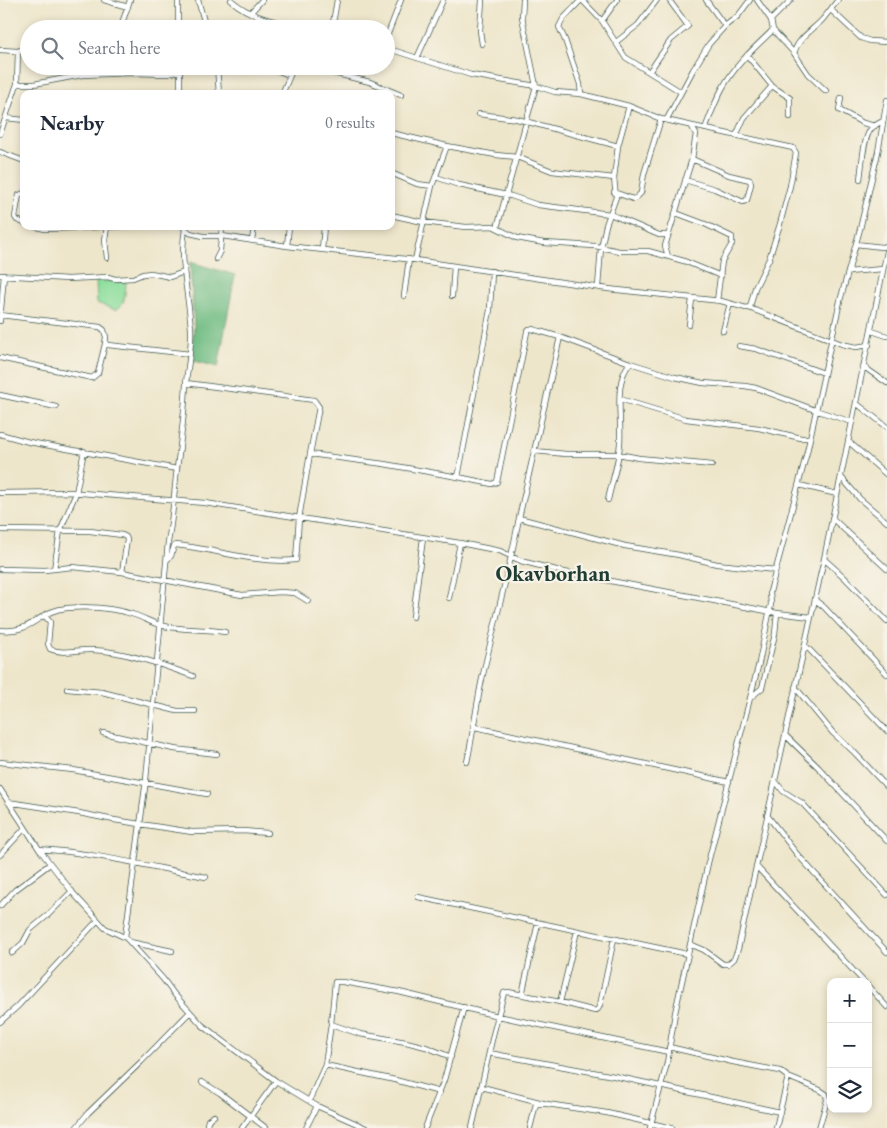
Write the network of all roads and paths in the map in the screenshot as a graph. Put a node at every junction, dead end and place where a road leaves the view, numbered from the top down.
1 (104, 0) edge
2 (130, 0) edge
3 (178, 0) edge
4 (198, 0) edge
5 (231, 0) edge
6 (262, 0) edge
7 (337, 0) edge
8 (401, 0) edge
9 (443, 0) edge
10 (482, 0) edge
11 (523, 0) edge
12 (582, 0) edge
13 (617, 0) edge
14 (657, 0) edge
15 (669, 0) edge
16 (706, 0) edge
17 (750, 0) edge
18 (757, 0) edge
19 (791, 0) edge
20 (838, 0) edge
21 (128, 7) junction
22 (830, 10) junction
23 (251, 12) junction
24 (123, 20) edge
25 (178, 20) edge
26 (204, 20) edge
27 (269, 20) edge
28 (334, 20) edge
29 (393, 20) edge
30 (771, 20) junction
31 (602, 22) junction
32 (725, 26) junction
33 (773, 30) junction
34 (616, 42) junction
35 (887, 42) edge
36 (482, 44) dead end
37 (0, 50) edge
38 (18, 51) joint
39 (395, 51) edge
40 (794, 53) junction
41 (747, 55) junction
42 (417, 58) junction
43 (649, 72) junction
44 (77, 75) edge
45 (180, 75) edge
46 (217, 75) edge
47 (289, 75) edge
48 (341, 75) edge
49 (17, 84) junction
50 (536, 86) junction
51 (772, 86) junction
52 (180, 90) edge
53 (219, 90) edge
54 (283, 90) edge
55 (389, 90) edge
56 (826, 90) dead end
57 (395, 92) edge
58 (681, 92) junction
59 (581, 94) junction
60 (401, 95) dead end
61 (840, 98) dead end
62 (887, 100) edge
63 (630, 106) junction
64 (671, 112) junction
65 (479, 114) dead end
66 (790, 117) dead end
67 (6, 118) junction
68 (664, 119) junction
69 (20, 120) edge
70 (526, 121) junction
71 (675, 121) junction
72 (883, 122) junction
73 (875, 126) junction
74 (692, 127) junction
75 (705, 129) junction
76 (0, 134) edge
77 (395, 134) edge
78 (736, 136) junction
79 (447, 146) junction
80 (618, 146) junction
81 (0, 152) edge
82 (517, 157) junction
83 (692, 159) junction
84 (20, 160) edge
85 (395, 175) edge
86 (436, 178) junction
87 (614, 178) junction
88 (860, 179) dead end
89 (685, 180) junction
90 (432, 186) junction
91 (614, 192) junction
92 (20, 195) edge
93 (507, 196) junction
94 (676, 213) junction
95 (610, 214) junction
96 (395, 216) edge
97 (20, 221) edge
98 (423, 222) junction
99 (497, 228) junction
100 (107, 230) edge
101 (184, 230) edge
102 (186, 230) edge
103 (222, 230) edge
104 (253, 230) edge
105 (289, 230) edge
106 (324, 230) edge
107 (668, 235) junction
108 (222, 236) junction
109 (252, 241) junction
110 (856, 244) junction
111 (287, 246) junction
112 (887, 246) edge
113 (602, 248) junction
114 (322, 250) junction
115 (887, 251) edge
116 (668, 256) junction
117 (107, 258) dead end
118 (216, 259) dead end
119 (412, 260) junction
120 (454, 266) junction
121 (883, 269) junction
122 (492, 271) junction
123 (184, 272) junction
124 (848, 272) junction
125 (2, 275) edge
126 (721, 276) junction
127 (598, 287) junction
128 (404, 296) dead end
129 (452, 296) dead end
130 (692, 299) junction
131 (717, 301) junction
132 (730, 302) junction
133 (749, 308) junction
134 (0, 315) edge
135 (0, 321) edge
136 (689, 325) dead end
137 (723, 331) dead end
138 (872, 331) junction
139 (887, 336) edge
140 (560, 337) junction
141 (832, 340) junction
142 (105, 344) junction
143 (869, 345) junction
144 (739, 346) dead end
145 (190, 354) junction
146 (0, 358) edge
147 (630, 362) junction
148 (864, 368) junction
149 (824, 373) junction
150 (186, 383) junction
151 (887, 383) edge
152 (0, 395) edge
153 (620, 399) junction
154 (856, 403) junction
155 (56, 407) dead end
156 (815, 410) junction
157 (852, 422) junction
158 (887, 427) edge
159 (0, 434) edge
160 (809, 438) junction
161 (849, 442) junction
162 (84, 451) junction
163 (535, 451) junction
164 (310, 454) junction
165 (618, 454) junction
166 (712, 465) dead end
167 (177, 469) junction
168 (887, 475) edge
169 (458, 477) junction
170 (841, 477) junction
171 (799, 485) junction
172 (0, 492) edge
173 (76, 493) junction
174 (837, 494) junction
175 (608, 500) dead end
176 (175, 501) junction
177 (299, 518) junction
178 (520, 518) junction
179 (832, 518) junction
180 (887, 522) edge
181 (0, 530) edge
182 (60, 531) junction
183 (422, 538) junction
184 (460, 543) junction
185 (512, 558) junction
186 (824, 559) junction
187 (167, 560) junction
188 (54, 568) junction
189 (887, 568) edge
190 (0, 569) edge
191 (775, 570) junction
192 (122, 572) junction
193 (165, 581) junction
194 (449, 598) dead end
195 (815, 600) junction
196 (308, 601) dead end
197 (770, 611) junction
198 (777, 612) junction
199 (44, 616) junction
200 (811, 617) junction
201 (413, 618) dead end
202 (887, 621) edge
203 (161, 625) junction
204 (0, 630) edge
205 (225, 632) dead end
206 (805, 645) junction
207 (157, 664) junction
208 (887, 674) edge
209 (193, 676) dead end
210 (795, 687) junction
211 (67, 689) dead end
212 (750, 698) junction
213 (153, 704) junction
214 (195, 712) dead end
215 (475, 727) junction
216 (887, 731) edge
217 (103, 733) dead end
218 (785, 735) junction
219 (150, 743) junction
220 (217, 754) dead end
221 (0, 762) edge
222 (467, 762) dead end
223 (146, 782) junction
224 (729, 782) junction
225 (776, 782) junction
226 (887, 787) edge
227 (0, 789) edge
228 (206, 794) dead end
229 (8, 802) junction
230 (767, 815) junction
231 (139, 824) junction
232 (25, 828) junction
233 (268, 833) dead end
234 (887, 841) edge
235 (39, 849) junction
236 (0, 855) edge
237 (136, 863) junction
238 (50, 864) junction
239 (756, 866) junction
240 (206, 877) dead end
241 (72, 892) junction
242 (887, 895) edge
243 (418, 897) dead end
244 (0, 906) edge
245 (97, 920) junction
246 (538, 923) junction
247 (577, 931) junction
248 (125, 937) junction
249 (614, 939) junction
250 (129, 941) junction
251 (690, 944) junction
252 (172, 950) dead end
253 (887, 952) edge
254 (12, 953) dead end
255 (687, 954) junction
256 (860, 978) edge
257 (872, 990) edge
258 (522, 995) junction
259 (560, 1002) junction
260 (464, 1007) junction
261 (887, 1007) edge
262 (190, 1012) junction
263 (498, 1016) junction
264 (0, 1022) edge
265 (331, 1024) junction
266 (669, 1049) junction
267 (489, 1053) junction
268 (451, 1057) junction
269 (325, 1065) junction
270 (788, 1077) junction
271 (276, 1081) junction
272 (202, 1082) dead end
273 (660, 1085) junction
274 (482, 1087) junction
275 (440, 1092) junction
276 (310, 1101) junction
277 (317, 1106) junction
278 (780, 1112) junction
279 (599, 1113) dead end
280 (214, 1116) dead end
281 (251, 1117) junction
282 (650, 1126) edge
283 (76, 1128) edge
284 (208, 1128) edge
285 (242, 1128) edge
286 (266, 1128) edge
287 (306, 1128) edge
288 (366, 1128) edge
289 (425, 1128) edge
290 (472, 1128) edge
291 (530, 1128) edge
292 (672, 1128) edge
293 (776, 1128) edge
294 (819, 1128) edge

1 - 21 street
2 - 21 street
3 - 25 street
4 - 26 street
5 - 23 street
6 - 23 street
7 - 28 street
8 - 29 street
9 - 42 street
10 - 36 street
11 - 50 street
12 - 31 street
12 - 59 street
13 - 31 street
14 - 34 street
15 - 43 street
16 - 32 street
17 - 32 street
18 - 30 street
19 - 30 street
20 - 22 street
21 - 24 street
22 - 35 street
22 - 40 street
23 - 27 street
30 - 33 street
31 - 34 street
32 - 58 street
33 - 40 street
33 - 41 street
34 - 43 street
37 - 38 street
38 - 49 street
39 - 42 street
40 - 56 street
41 - 51 street
41 - 75 street
42 - 50 street
43 - 58 street
44 - 49 street
45 - 52 street
46 - 53 street
47 - 54 street
48 - 55 street
49 - 67 street
50 - 59 street
50 - 70 street
51 - 66 street
51 - 78 street
57 - 60 street
58 - 64 street
59 - 63 street
61 - 73 street
62 - 72 street
63 - 68 street
63 - 80 street
64 - 68 street
64 - 71 street
65 - 70 street
67 - 69 street
67 - 76 street
68 - 71 street
68 - 91 street
70 - 80 street
70 - 82 street
71 - 74 street
72 - 73 street
72 - 110 street
73 - 88 street
74 - 75 street
74 - 83 street
75 - 78 street
77 - 79 street
78 - 133 street
79 - 82 street
79 - 86 street
80 - 87 street
81 - 84 street
82 - 87 street
82 - 93 street
83 - 89 street
83 - 89 street
85 - 90 street
86 - 90 street
86 - 93 street
87 - 91 street
89 - 94 street
90 - 98 street
91 - 95 street
92 - 97 street
93 - 95 street
93 - 99 street
94 - 107 street
94 - 126 street
95 - 107 street
95 - 113 street
96 - 98 street
98 - 99 street
98 - 119 street
99 - 113 street
100 - 117 street
101 - 123 street
102 - 108 street
103 - 108 street
104 - 109 street
105 - 111 street
106 - 114 street
107 - 116 street
108 - 109 street
108 - 118 street
109 - 111 street
110 - 112 street
110 - 124 street
111 - 114 street
113 - 116 street
113 - 127 street
114 - 119 street
115 - 121 street
116 - 126 street
119 - 120 street
119 - 128 street
120 - 122 street
120 - 129 street
121 - 124 street
121 - 138 street
122 - 127 street
122 - 169 street
123 - 125 street
123 - 145 street
124 - 141 street
125 - 134 street
126 - 131 street
127 - 130 street
130 - 131 street
130 - 136 street
131 - 132 street
132 - 133 street
132 - 137 street
133 - 141 street
134 - 135 street
134 - 142 street
138 - 139 street
138 - 143 street
140 - 147 street
140 - 163 street
140 - 169 street
141 - 143 street
141 - 149 street
142 - 145 street
142 - 146 street
143 - 148 street
144 - 149 street
145 - 150 street
147 - 153 street
147 - 156 street
148 - 151 street
148 - 154 street
149 - 156 street
150 - 164 street
150 - 167 street
152 - 155 street
153 - 160 street
153 - 165 street
154 - 157 street
154 - 158 street
156 - 157 street
156 - 160 street
157 - 161 street
159 - 162 street
160 - 171 street
161 - 168 street
161 - 170 street
162 - 167 street
162 - 173 street
163 - 165 street
163 - 178 street
164 - 169 street
164 - 177 street
165 - 166 street
165 - 175 street
167 - 176 street
170 - 174 street
170 - 180 street
171 - 174 street
171 - 191 street
172 - 173 street
173 - 176 street
173 - 182 street
174 - 179 street
176 - 177 street
176 - 187 street
177 - 183 street
177 - 187 street
178 - 185 street
178 - 191 street
179 - 186 street
179 - 189 street
181 - 182 street
182 - 188 street
182 - 192 street
183 - 184 street
183 - 201 street
184 - 185 street
184 - 194 street
185 - 197 street
185 - 215 street
186 - 195 street
186 - 202 street
187 - 193 street
188 - 190 street
188 - 192 street
191 - 197 street
192 - 193 street
193 - 196 street
193 - 203 street
195 - 200 street
195 - 208 street
197 - 198 street
197 - 212 street
198 - 200 street
198 - 212 street
199 - 203 street
199 - 204 street
199 - 207 street
200 - 206 street
203 - 205 street
203 - 207 street
206 - 210 street
206 - 216 street
207 - 209 street
207 - 213 street
210 - 218 street
210 - 226 street
211 - 213 street
212 - 224 street
213 - 214 street
213 - 219 street
215 - 222 street
215 - 224 street
217 - 219 street
218 - 225 street
218 - 234 street
219 - 220 street
219 - 223 street
221 - 223 street
223 - 228 street
223 - 231 street
224 - 251 street
225 - 230 street
225 - 242 street
227 - 229 street
229 - 231 street
229 - 232 street
230 - 239 street
230 - 253 street
231 - 233 street
231 - 237 street
232 - 235 street
232 - 236 street
235 - 237 street
235 - 238 street
237 - 240 street
237 - 248 street
238 - 241 street
238 - 244 street
239 - 251 street
239 - 256 street
241 - 245 street
241 - 254 street
243 - 246 street
245 - 248 street
245 - 264 street
246 - 247 street
246 - 258 street
247 - 249 street
247 - 259 street
248 - 250 street
249 - 255 street
249 - 259 street
250 - 252 street
250 - 262 street
251 - 255 street
255 - 266 street
257 - 261 street
258 - 259 street
258 - 263 street
260 - 263 street
260 - 265 street
260 - 268 street
262 - 271 street
262 - 283 street
263 - 266 street
263 - 267 street
265 - 268 street
265 - 269 street
266 - 270 street
266 - 273 street
267 - 273 street
267 - 274 street
268 - 275 street
269 - 275 street
269 - 276 street
270 - 278 street
270 - 294 street
271 - 276 street
271 - 281 street
272 - 281 street
273 - 278 street
273 - 282 street
274 - 282 street
274 - 290 street
275 - 289 street
276 - 277 street
277 - 287 street
277 - 288 street
278 - 293 street
279 - 291 street
280 - 284 street
281 - 285 street
281 - 286 street
282 - 292 street

